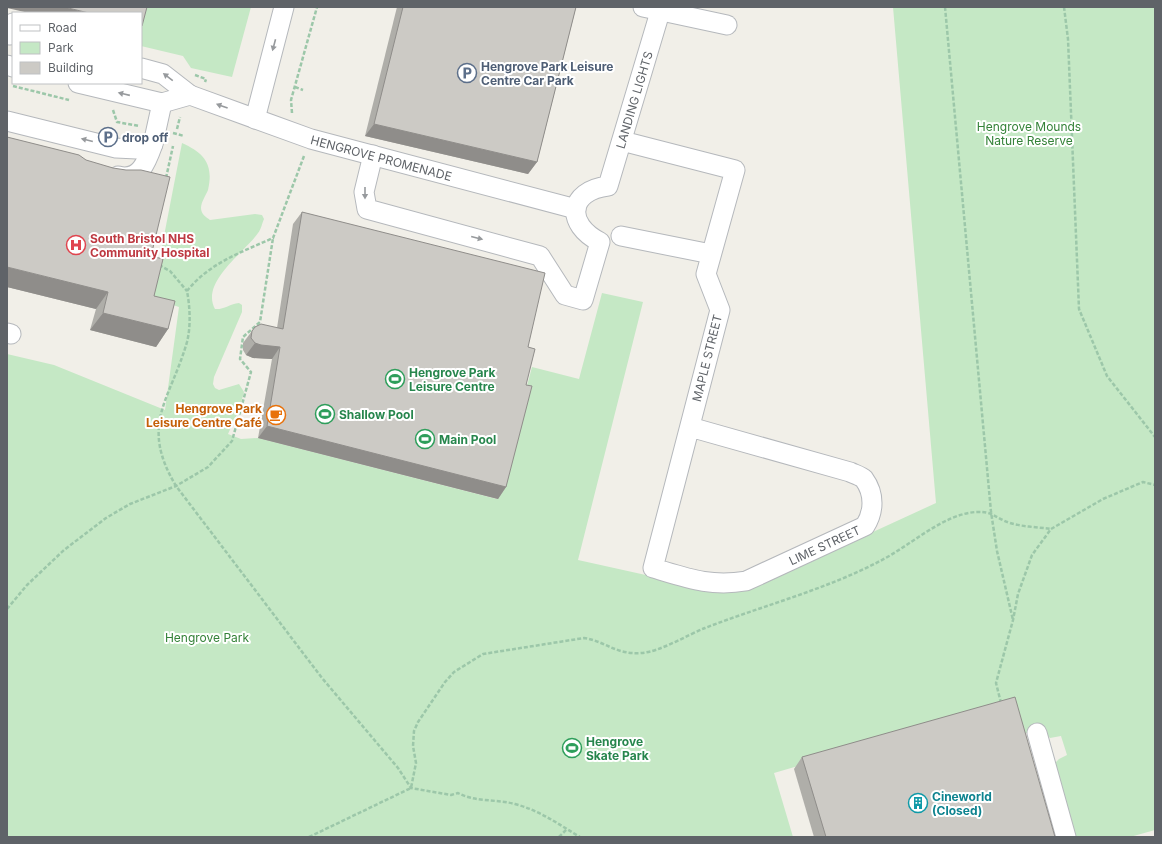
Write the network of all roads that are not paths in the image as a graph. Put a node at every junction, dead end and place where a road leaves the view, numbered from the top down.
1 (284, 7) edge
2 (651, 9) edge
3 (727, 25) dead end
4 (142, 68) edge
5 (82, 84) edge
6 (190, 95) junction
7 (162, 103) junction
8 (255, 118) junction
9 (7, 121) edge
10 (54, 132) junction
11 (155, 137) junction
12 (622, 141) junction
13 (70, 155) edge
14 (373, 155) junction
15 (98, 172) edge
16 (576, 210) junction
17 (621, 236) dead end
18 (711, 254) junction
19 (690, 427) junction
20 (653, 568) joint
21 (1037, 733) dead end
22 (1066, 837) edge

1 -> 8 street
2 - 3 street
2 - 12 street, LANDING LIGHTS
6 -> 4 street, HENGROVE PROMENADE
7 -> 5 street
6 - 7 street
8 -> 6 street, HENGROVE PROMENADE
7 - 11 street
8 - 14 street, HENGROVE PROMENADE
9 - 10 street
11 -> 10 street
10 - 13 street
11 - 15 street
12 - 16 street, LANDING LIGHTS
12 - 18 street, MAPLE STREET
14 - 16 street, HENGROVE PROMENADE
14 -> 16 street
17 - 18 street
18 - 19 street, MAPLE STREET
19 - 20 street, MAPLE STREET
19 - 20 street, LIME STREET
21 - 22 street

